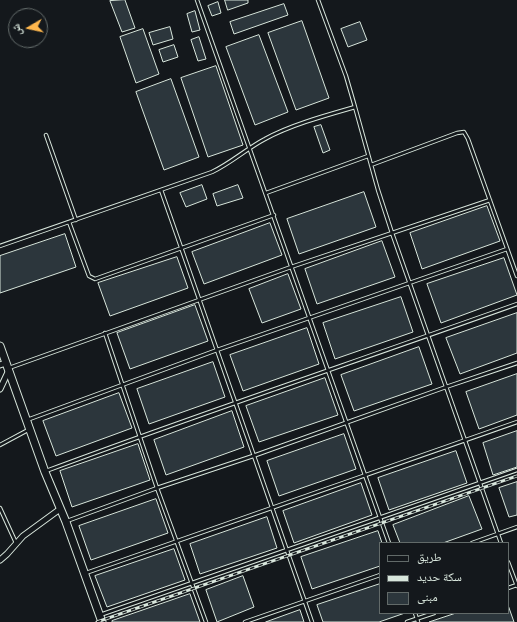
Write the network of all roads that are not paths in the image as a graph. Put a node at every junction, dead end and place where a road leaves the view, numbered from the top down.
1 (197, 0) edge
2 (318, 0) edge
3 (355, 107) junction
4 (46, 135) dead end
5 (250, 148) junction
6 (368, 156) junction
7 (371, 165) junction
8 (161, 190) junction
9 (266, 193) junction
10 (490, 200) junction
11 (274, 215) junction
12 (76, 220) junction
13 (69, 222) junction
14 (392, 233) junction
15 (0, 246) edge
16 (181, 248) junction
17 (507, 250) junction
18 (291, 267) junction
19 (517, 276) edge
20 (410, 283) junction
21 (199, 300) junction
22 (517, 304) edge
23 (310, 319) junction
24 (105, 333) junction
25 (428, 336) junction
26 (0, 346) edge
27 (217, 350) junction
28 (517, 363) edge
29 (6, 367) edge
30 (328, 370) junction
31 (123, 384) junction
32 (446, 387) junction
33 (0, 389) edge
34 (236, 404) junction
35 (27, 420) junction
36 (517, 422) edge
37 (347, 423) junction
38 (30, 429) junction
39 (140, 436) junction
40 (464, 440) junction
41 (0, 444) edge
42 (253, 456) junction
43 (517, 470) edge
44 (45, 472) junction
45 (365, 475) junction
46 (480, 484) junction
47 (158, 488) junction
48 (0, 508) edge
49 (60, 509) junction
50 (272, 509) junction
51 (380, 518) junction
52 (66, 522) junction
53 (517, 527) edge
54 (498, 534) junction
55 (177, 542) junction
56 (389, 542) edge
57 (475, 542) edge
58 (501, 542) edge
59 (16, 543) junction
60 (286, 550) junction
61 (0, 560) edge
62 (509, 565) edge
63 (84, 574) junction
64 (379, 575) edge
65 (192, 583) junction
66 (517, 585) edge
67 (305, 602) junction
68 (432, 614) edge
69 (101, 618) edge
70 (417, 620) edge
71 (206, 622) edge
72 (245, 622) edge
73 (312, 622) edge
74 (407, 622) edge

1 - 5 lane
2 - 3 lane
3 - 5 lane
3 - 6 lane
4 - 12 lane
5 - 8 lane
5 - 9 lane
6 - 7 lane
6 - 9 lane
7 - 10 lane
7 - 14 lane
8 - 12 lane
8 - 16 lane
9 - 11 lane
10 - 14 lane
10 - 17 lane
11 - 16 lane
11 - 18 lane
12 - 13 lane
13 - 15 lane
13 - 16 lane
14 - 18 lane
14 - 20 lane
16 - 21 lane
17 - 19 lane
17 - 20 lane
18 - 21 lane
18 - 23 lane
20 - 23 lane
20 - 25 lane
21 - 24 lane
21 - 27 lane
22 - 25 lane
23 - 27 lane
23 - 30 lane
24 - 29 lane
24 - 31 lane
25 - 30 lane
25 - 32 lane
26 - 29 street
27 - 31 lane
27 - 34 lane
28 - 32 lane
29 - 33 street
29 - 35 street
30 - 34 lane
30 - 37 lane
31 - 35 lane
31 - 39 lane
32 - 37 lane
32 - 40 lane
34 - 39 lane
34 - 42 lane
35 - 38 street
36 - 40 lane
37 - 42 lane
37 - 45 lane
38 - 41 lane
38 - 44 street
39 - 44 lane
39 - 47 lane
40 - 45 lane
40 - 46 lane
42 - 47 lane
42 - 50 lane
43 - 46 lane
44 - 49 street
45 - 50 lane
45 - 51 lane
46 - 51 lane
46 - 54 lane
47 - 52 lane
47 - 55 lane
48 - 59 lane
49 - 52 street
49 - 59 street
50 - 55 lane
50 - 60 lane
51 - 56 lane
51 - 60 lane
52 - 63 street
53 - 54 lane
54 - 57 lane
54 - 58 lane
55 - 63 lane
55 - 65 lane
59 - 61 street
60 - 65 lane
60 - 67 lane
62 - 66 lane
63 - 69 street
64 - 67 lane
65 - 69 lane
65 - 71 lane
67 - 72 lane
67 - 73 lane
68 - 70 lane
70 - 74 lane

